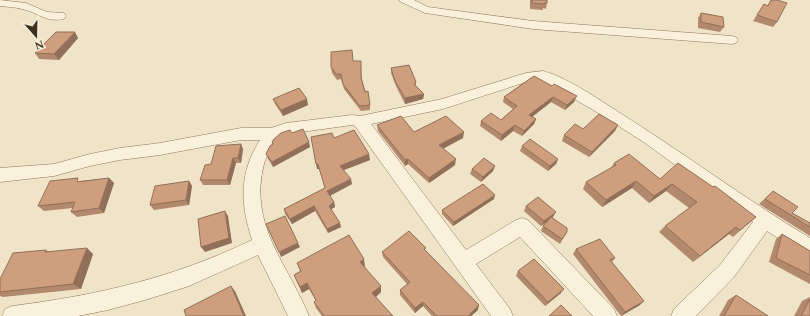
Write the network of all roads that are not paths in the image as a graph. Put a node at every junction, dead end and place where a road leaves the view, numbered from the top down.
1 (405, 0) edge
2 (0, 3) edge
3 (60, 16) dead end
4 (732, 40) dead end
5 (360, 122) junction
6 (272, 134) junction
7 (0, 175) edge
8 (765, 220) junction
9 (262, 244) junction
10 (810, 248) edge
11 (463, 262) junction
12 (12, 316) edge
13 (299, 316) edge
14 (503, 316) edge
15 (607, 316) edge
16 (681, 316) edge

1 - 4 street
2 - 3 street
5 - 6 street
5 - 8 street
5 - 11 street
6 - 7 street
6 - 9 street
8 - 10 street
8 - 16 street
9 - 12 street
9 - 13 street
11 - 14 street
11 - 15 street

